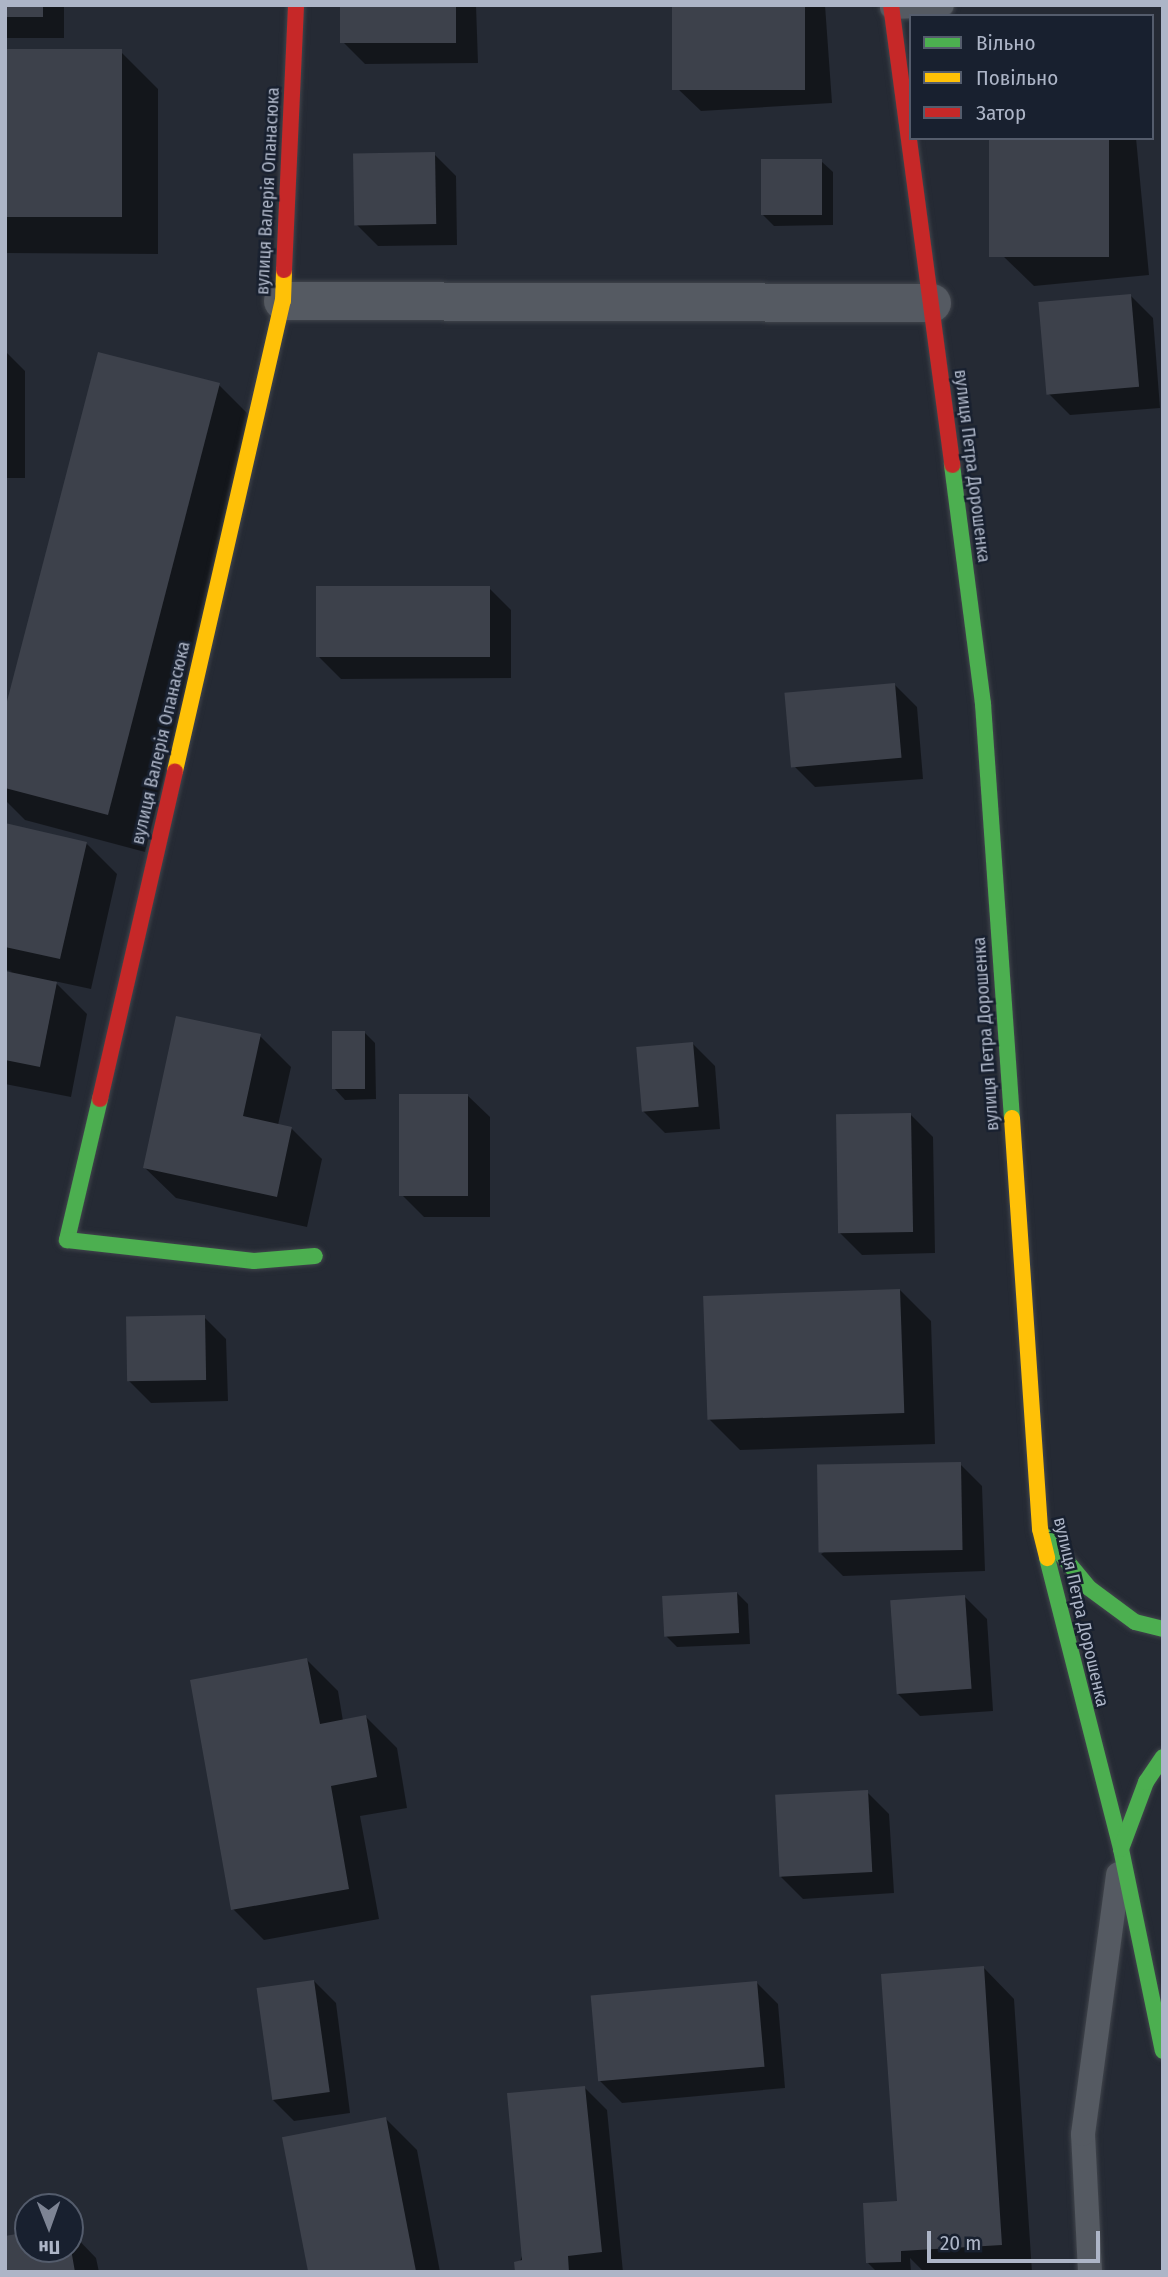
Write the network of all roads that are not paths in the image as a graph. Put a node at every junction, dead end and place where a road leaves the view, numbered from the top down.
1 (296, 5) edge
2 (942, 5) edge
3 (891, 6) edge
4 (909, 136) edge
5 (909, 140) edge
6 (282, 301) junction
7 (932, 303) junction
8 (315, 1256) dead end
9 (1040, 1529) junction
10 (1163, 1629) edge
11 (1163, 1757) edge
12 (1121, 1849) junction
13 (1163, 2051) edge
14 (1090, 2272) edge

1 - 6 street, вулиця Валерія Опанасюка
2 - 3 lane
3 - 4 street, вулиця Петра Дорошенка
5 - 7 street, вулиця Петра Дорошенка
6 - 7 street
6 - 8 street, вулиця Валерія Опанасюка
7 - 9 street, вулиця Петра Дорошенка
9 - 10 street
9 - 12 street, вулиця Петра Дорошенка
11 - 12 street
12 - 13 street, вулиця Петра Дорошенка
12 - 14 lane

